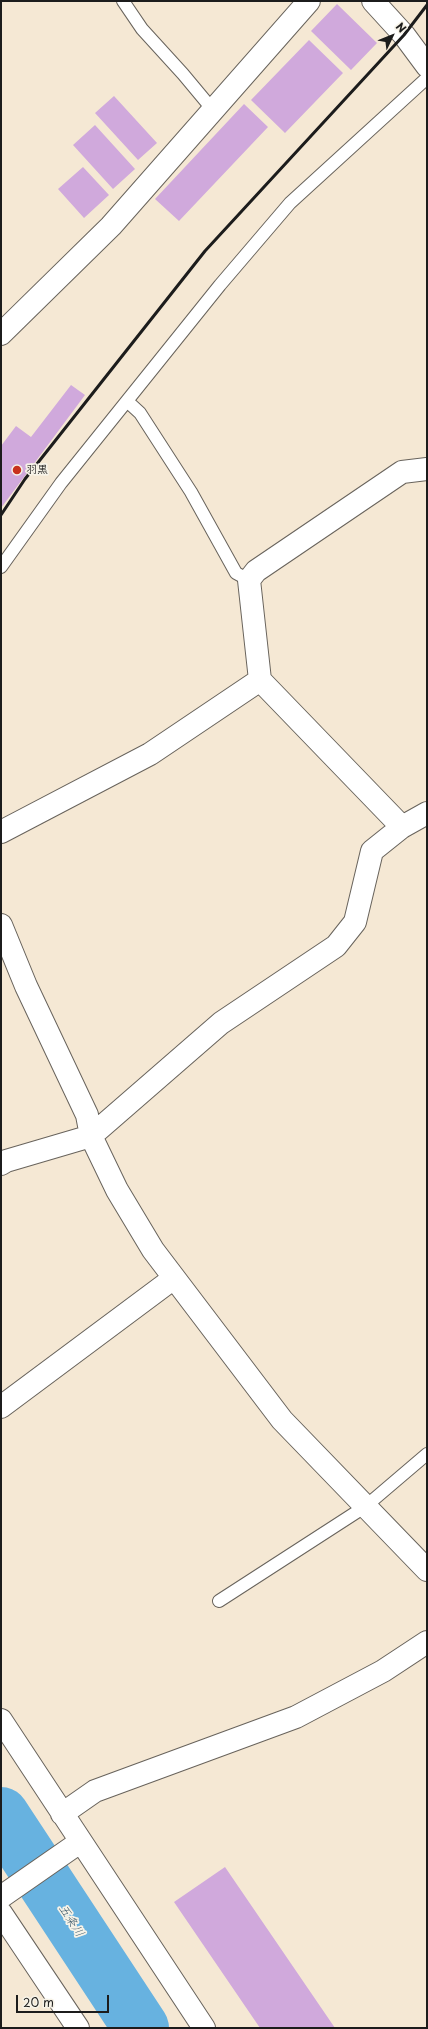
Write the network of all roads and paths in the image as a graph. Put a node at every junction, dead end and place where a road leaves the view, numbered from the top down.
1 (123, 1) edge
2 (309, 1) edge
3 (373, 1) edge
4 (427, 66) edge
5 (427, 78) edge
6 (213, 110) junction
7 (1, 334) edge
8 (127, 401) junction
9 (427, 469) edge
10 (1, 567) edge
11 (249, 580) junction
12 (260, 680) junction
13 (427, 813) edge
14 (402, 827) junction
15 (1, 832) edge
16 (1, 925) edge
17 (91, 1136) junction
18 (1, 1164) edge
19 (174, 1278) junction
20 (1, 1407) edge
21 (427, 1454) edge
22 (366, 1506) junction
23 (427, 1570) edge
24 (219, 1601) dead end
25 (427, 1642) edge
26 (1, 1720) edge
27 (62, 1814) junction
28 (80, 1842) junction
29 (1, 1897) edge
30 (1, 1913) edge
31 (78, 2028) edge
32 (204, 2028) edge

1 - 6 lane
2 - 6 street
3 - 4 street
5 - 8 lane
6 - 7 street
8 - 10 lane
8 - 11 lane
9 - 11 street
11 - 12 street
12 - 14 street
12 - 15 street
13 - 14 street
14 - 17 street
16 - 17 street
17 - 18 street
17 - 19 street
19 - 20 street
19 - 22 street
21 - 22 lane
22 - 23 street
22 - 24 lane
25 - 27 street
26 - 27 street
27 - 28 street
28 - 29 street
28 - 32 street
30 - 31 street

